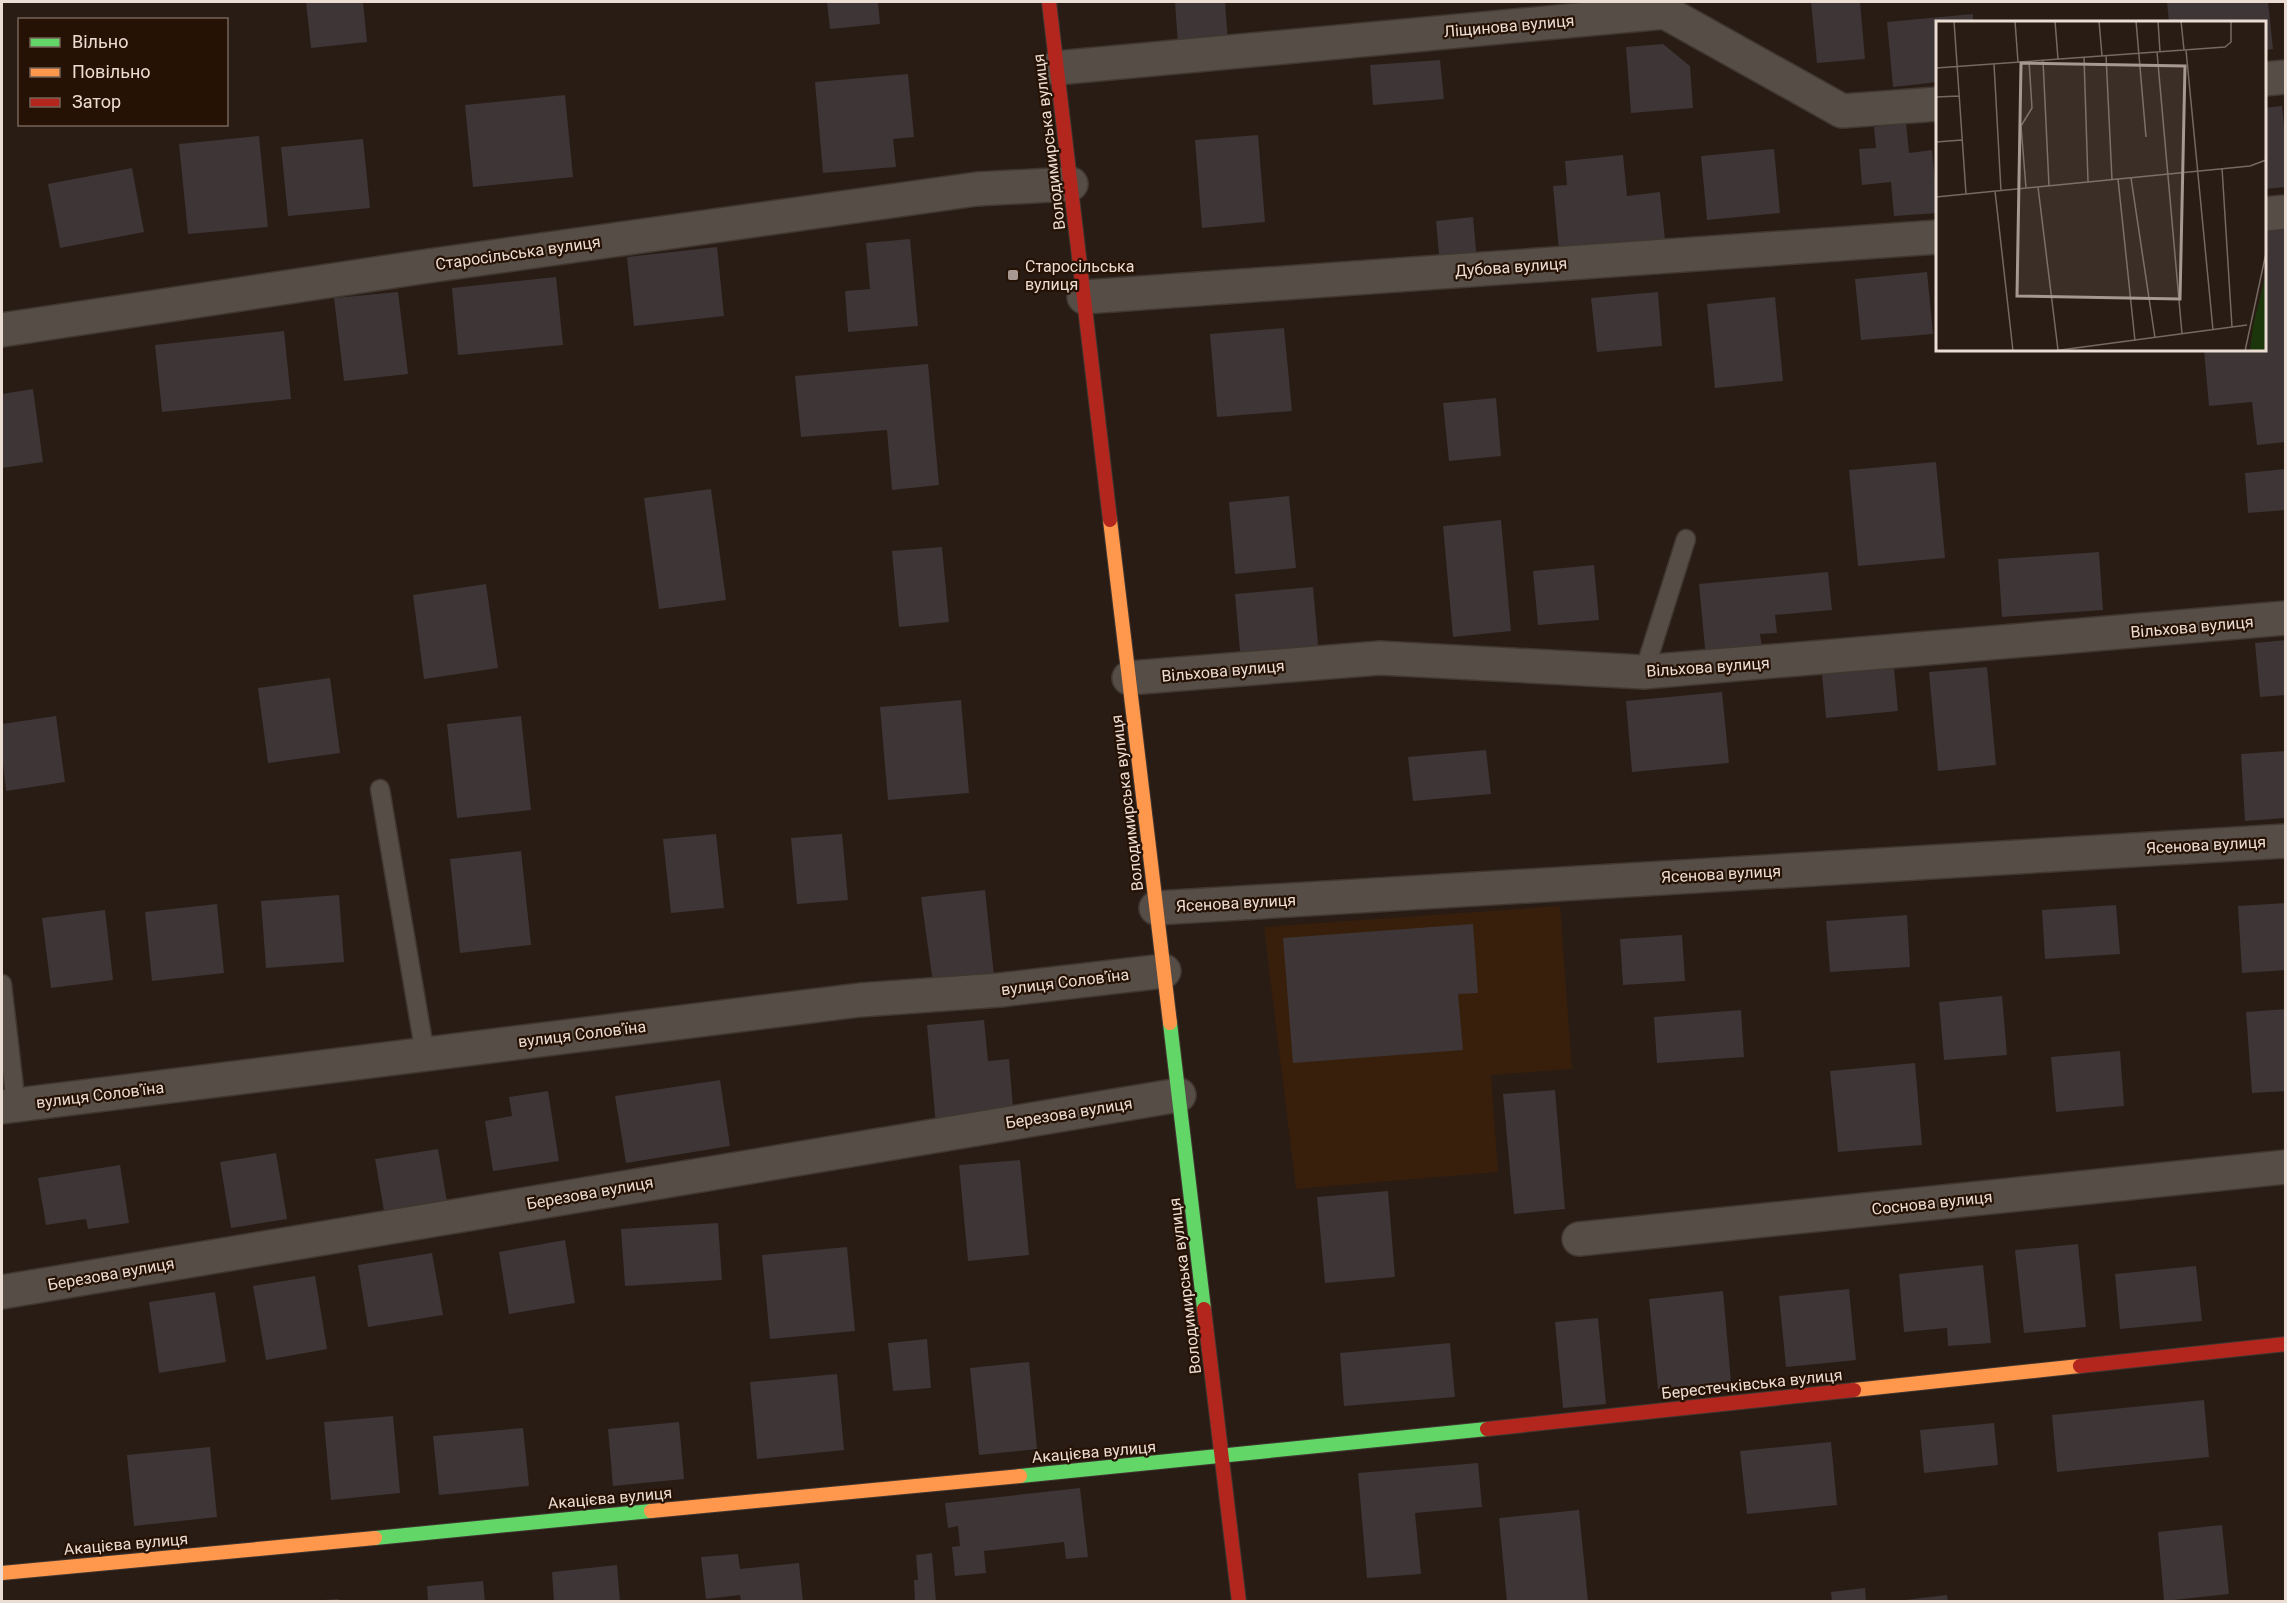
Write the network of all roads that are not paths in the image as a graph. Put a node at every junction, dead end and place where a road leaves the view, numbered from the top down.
1 (1048, 2) edge
2 (1056, 68) junction
3 (2286, 77) edge
4 (2266, 79) edge
5 (1936, 104) edge
6 (1071, 184) junction
7 (2286, 212) edge
8 (2266, 214) edge
9 (1936, 237) edge
10 (1084, 297) junction
11 (2, 330) edge
12 (1686, 539) dead end
13 (2286, 618) edge
14 (1644, 672) junction
15 (1129, 678) junction
16 (380, 789) dead end
17 (2286, 841) edge
18 (1156, 908) junction
19 (1164, 971) junction
20 (2, 984) edge
21 (424, 1054) junction
22 (1179, 1095) junction
23 (9, 1106) edge
24 (2286, 1167) edge
25 (1579, 1239) dead end
26 (2, 1292) edge
27 (2286, 1344) edge
28 (1222, 1456) junction
29 (2, 1573) edge
30 (1239, 1602) edge

1 - 2 street, Володимирська вулиця
2 - 5 street, Ліщинова вулиця
2 - 6 street, Володимирська вулиця
3 - 4 street
6 - 10 street, Володимирська вулиця
6 - 11 street, Старосільська вулиця
7 - 8 street
9 - 10 street, Дубова вулиця
10 - 15 street, Володимирська вулиця
12 - 14 lane
13 - 14 street, Вільхова вулиця
14 - 15 street, Вільхова вулиця
15 - 18 street, Володимирська вулиця
16 - 21 lane
17 - 18 street, Ясенова вулиця
18 - 19 street, Володимирська вулиця
19 - 21 street, вулиця Солов'їна
19 - 22 street, Володимирська вулиця
20 - 23 lane
21 - 23 street, вулиця Солов'їна
22 - 26 street, Березова вулиця
22 - 28 street, Володимирська вулиця
24 - 25 street, Соснова вулиця
27 - 28 street, Берестечківська вулиця
28 - 29 street, Акацієва вулиця
28 - 30 street, Володимирська вулиця

